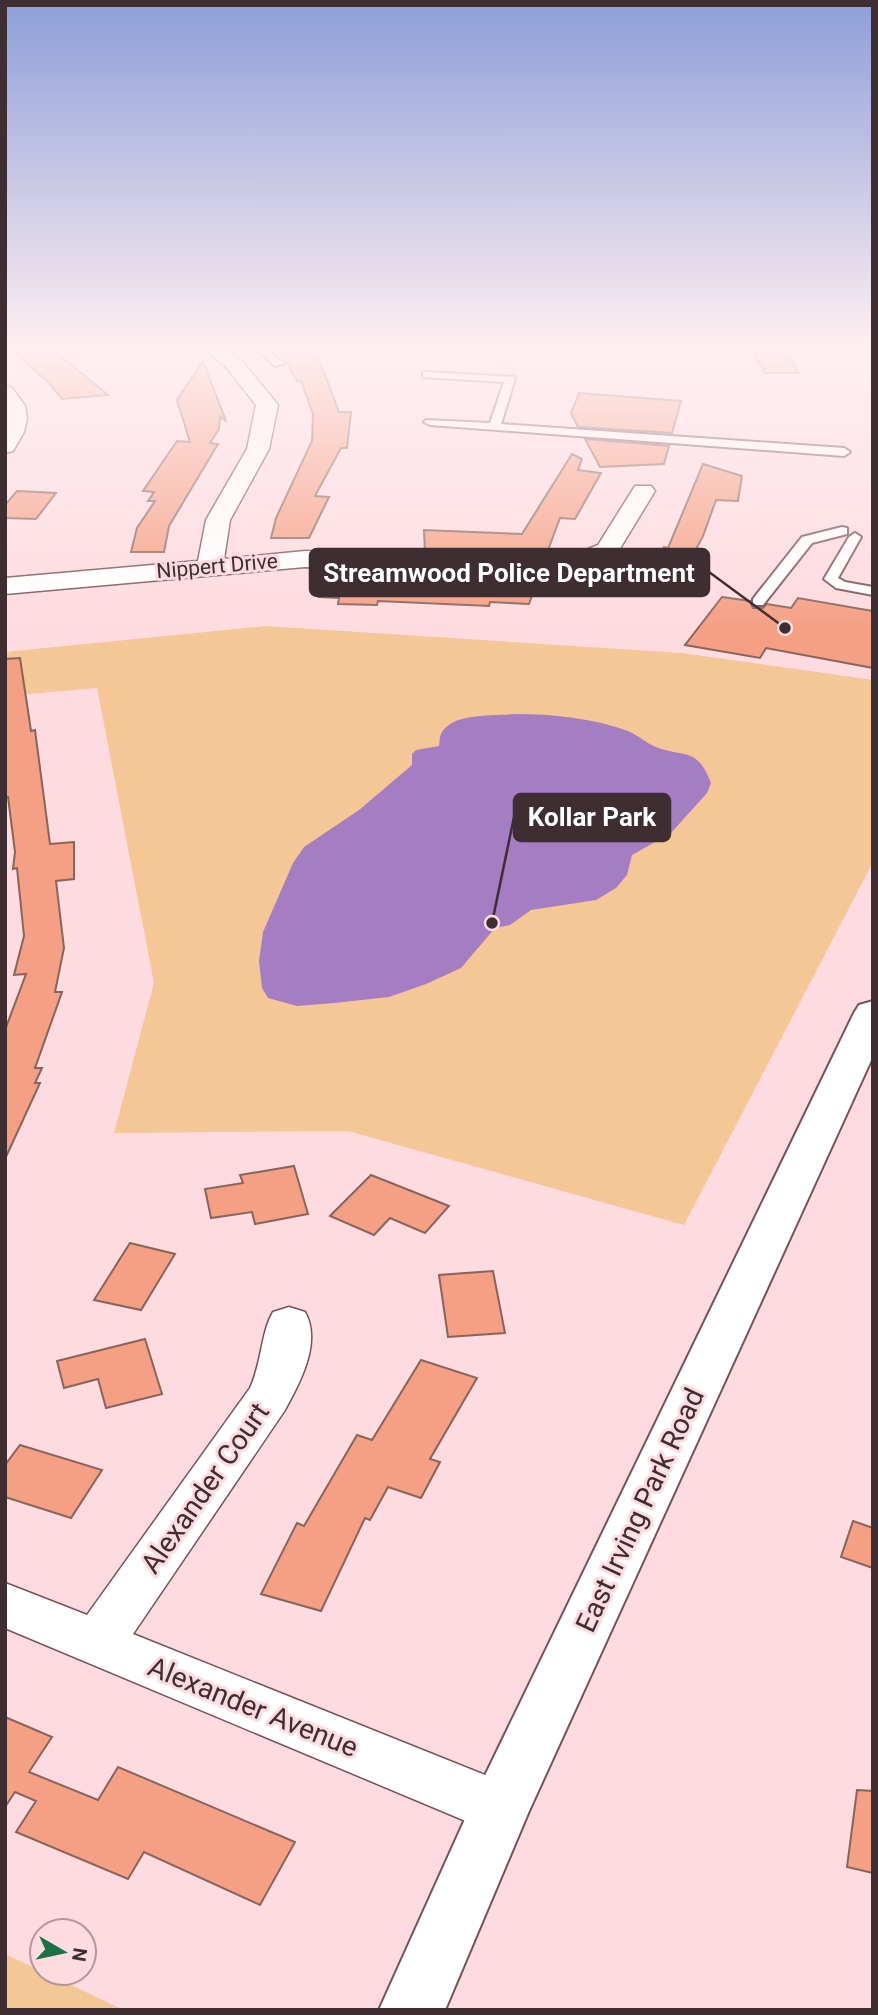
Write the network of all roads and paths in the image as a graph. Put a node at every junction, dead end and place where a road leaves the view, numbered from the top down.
1 (259, 443) edge
2 (719, 443) edge
3 (844, 452) dead end
4 (643, 491) dead end
5 (842, 531) dead end
6 (855, 537) dead end
7 (210, 566) junction
8 (5, 586) edge
9 (873, 591) edge
10 (758, 602) dead end
11 (873, 1013) edge
12 (861, 1065) edge
13 (289, 1323) dead end
14 (5, 1605) edge
15 (97, 1643) junction
16 (500, 1808) junction
17 (412, 2010) edge

1 - 7 street
2 - 3 lane
4 - 7 street, Nippert Drive
5 - 10 lane
6 - 9 lane
7 - 8 street, Nippert Drive
11 - 12 main road, East Irving Park Road
12 - 16 main road, East Irving Park Road
13 - 15 street, Alexander Court
14 - 15 street, Alexander Avenue
15 - 16 street, Alexander Avenue
16 - 17 main road, East Irving Park Road

